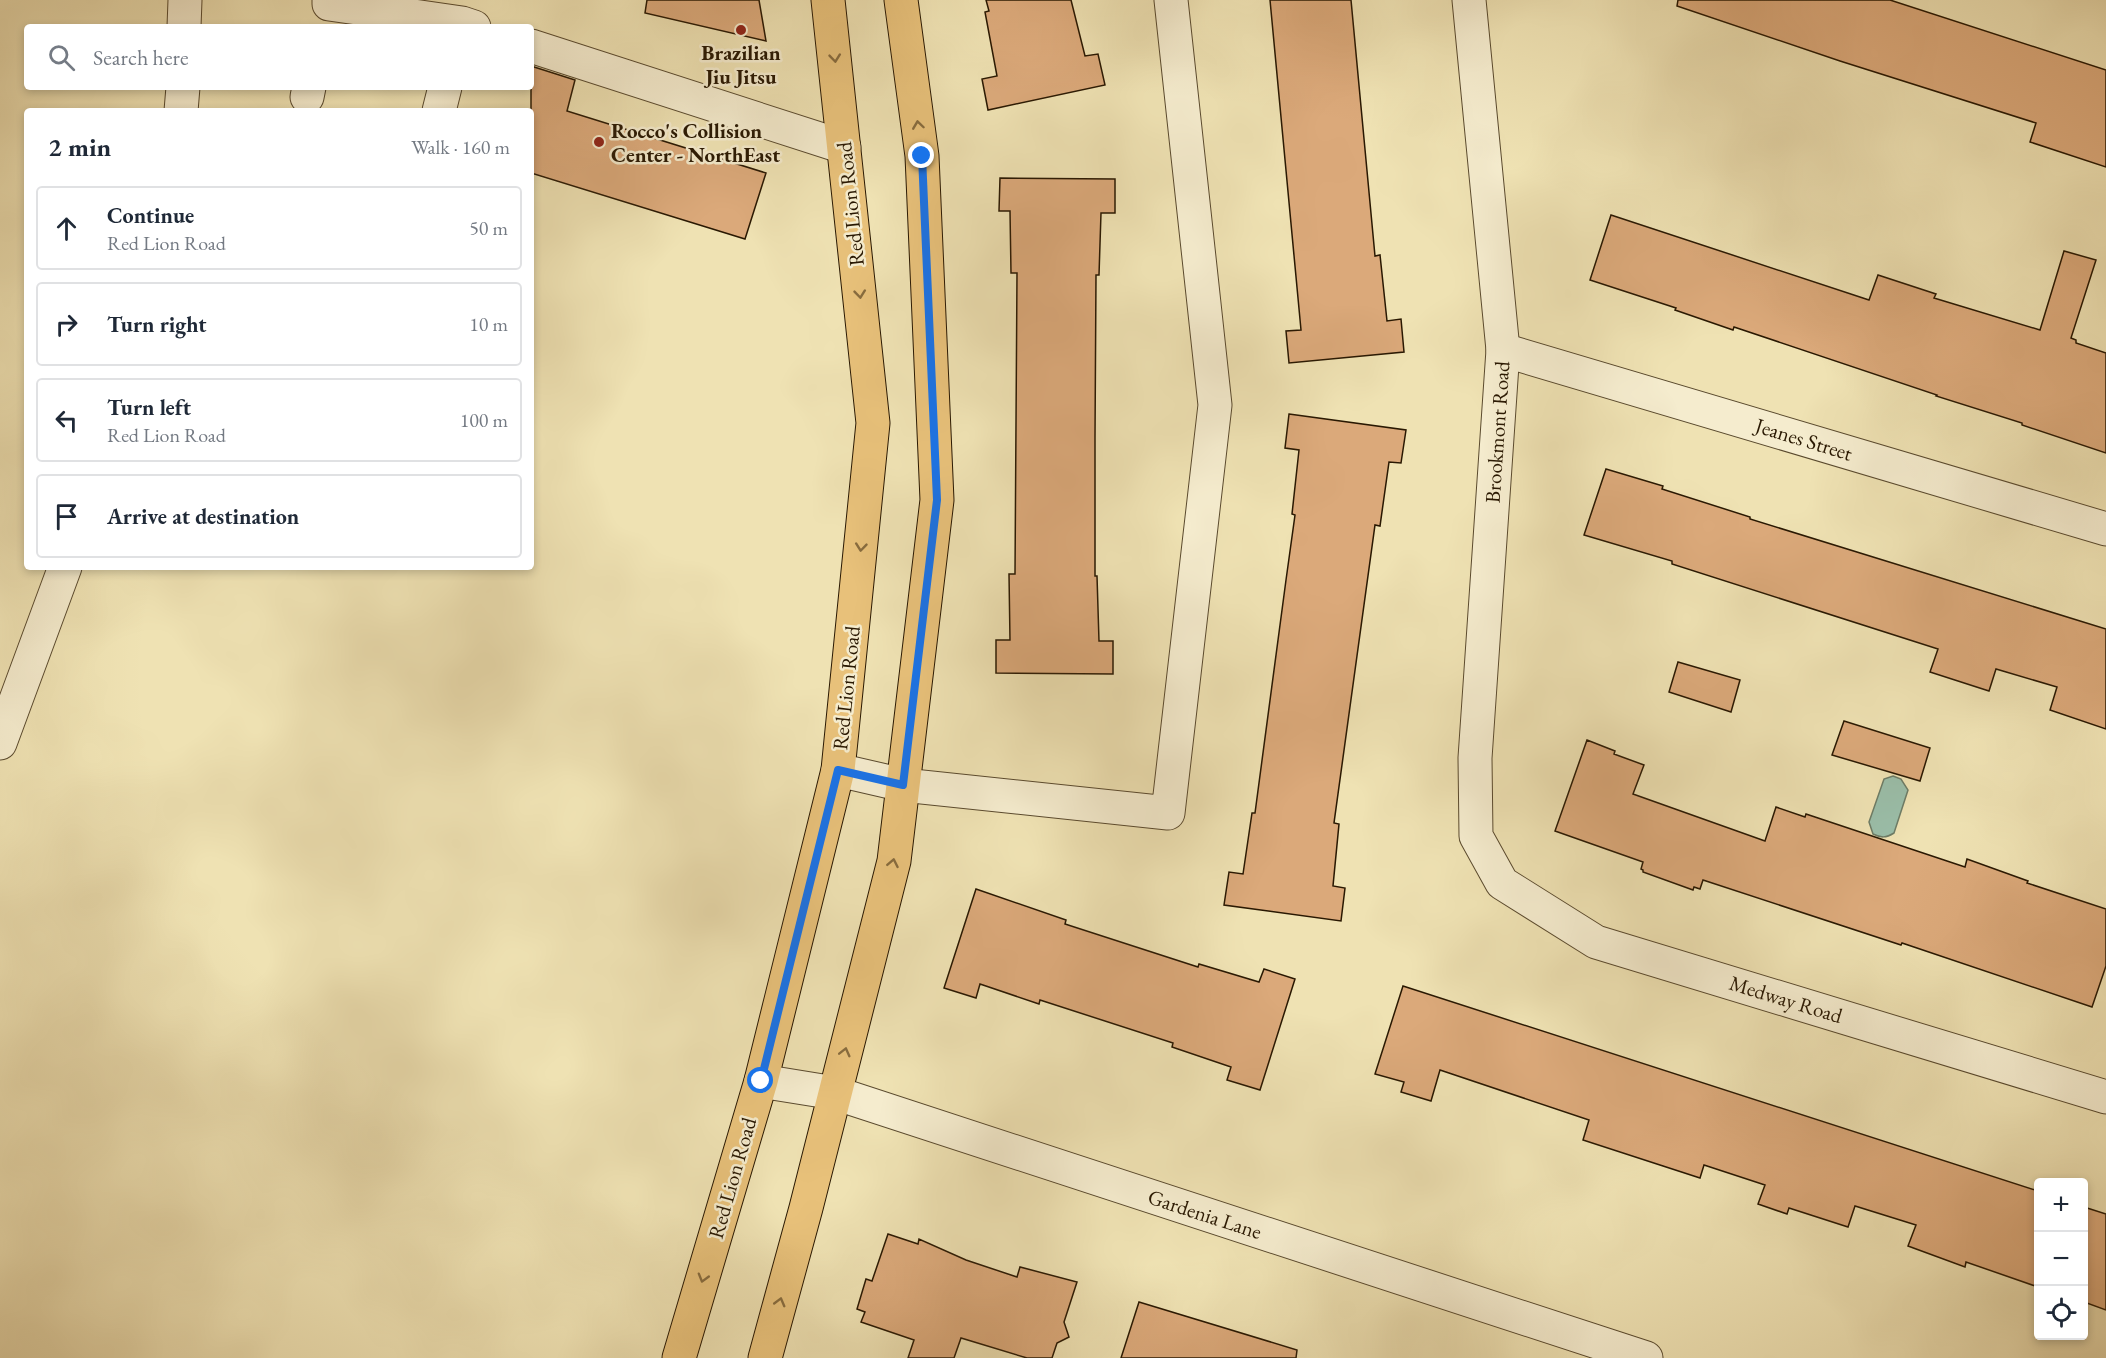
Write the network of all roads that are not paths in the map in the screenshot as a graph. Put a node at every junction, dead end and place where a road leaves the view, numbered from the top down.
1 (185, 0) edge
2 (828, 0) edge
3 (901, 0) edge
4 (1171, 0) edge
5 (1469, 0) edge
6 (327, 10) edge
7 (184, 24) edge
8 (448, 24) edge
9 (534, 47) edge
10 (183, 90) edge
11 (444, 90) edge
12 (181, 108) edge
13 (440, 108) edge
14 (844, 147) junction
15 (1503, 350) junction
16 (2106, 528) edge
17 (64, 570) edge
18 (0, 743) edge
19 (838, 770) junction
20 (903, 785) junction
21 (1490, 861) joint
22 (761, 1081) junction
23 (835, 1093) junction
24 (2106, 1097) edge
25 (679, 1358) edge
26 (765, 1358) edge
27 (1646, 1358) edge

1 - 7 street
2 -> 14 main road, Red Lion Road
20 -> 3 main road
4 - 20 street
5 - 15 street, Brookmont Road
6 - 8 street
9 - 14 street
10 - 12 street
11 - 13 street
14 -> 19 main road, Red Lion Road
15 - 16 street, Jeanes Street
15 - 21 street, Brookmont Road
17 - 18 street
19 - 20 street
19 - 22 main road, Red Lion Road
23 -> 20 main road
21 - 24 street, Medway Road
22 - 23 street, Gardenia Lane
22 -> 25 main road, Red Lion Road
26 -> 23 main road
23 - 27 street, Gardenia Lane

